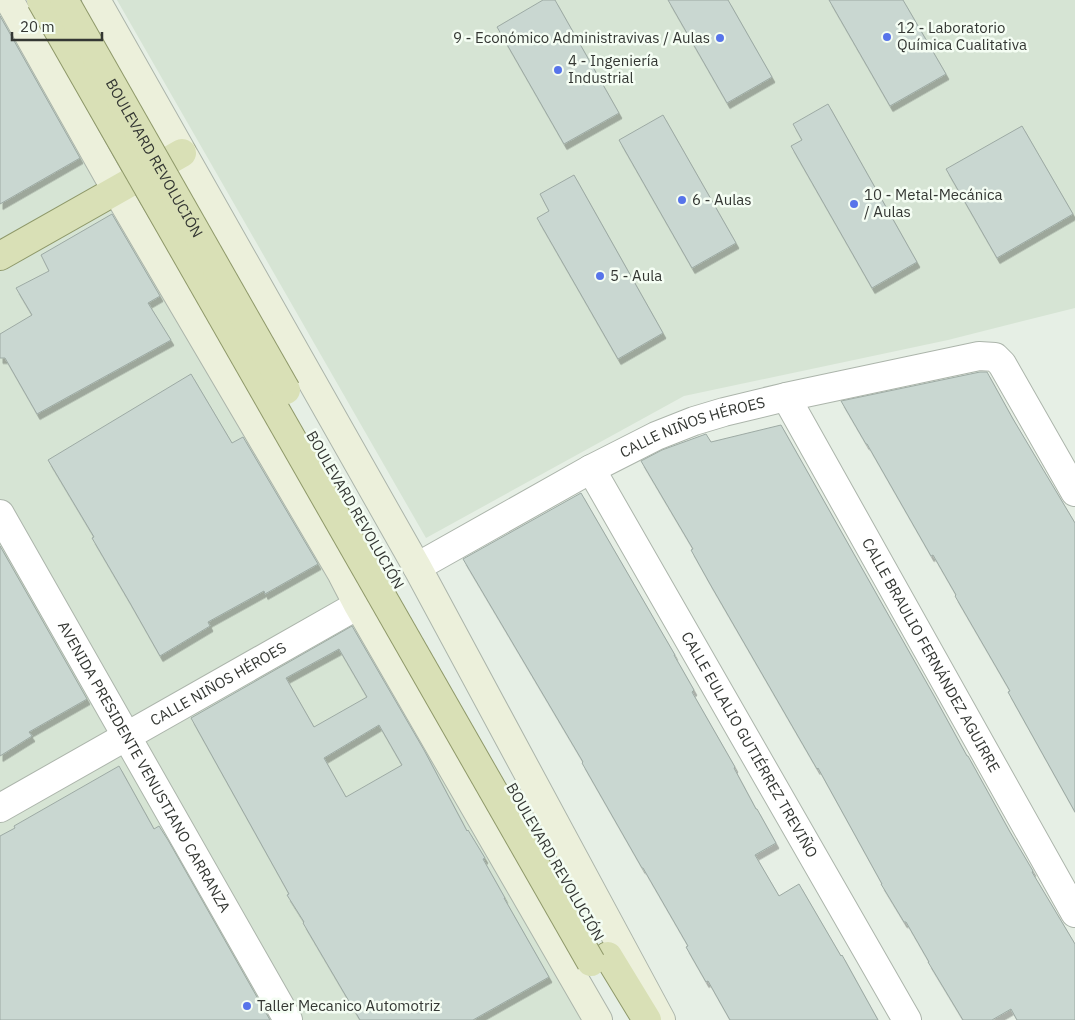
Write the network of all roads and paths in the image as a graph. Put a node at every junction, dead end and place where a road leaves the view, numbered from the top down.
1 (8, 0) edge
2 (41, 0) edge
3 (64, 0) edge
4 (96, 0) edge
5 (182, 152) junction
6 (116, 190) junction
7 (0, 256) edge
8 (786, 397) junction
9 (591, 469) junction
10 (1075, 492) edge
11 (0, 514) edge
12 (417, 567) junction
13 (358, 605) junction
14 (127, 736) junction
15 (0, 808) edge
16 (1075, 913) edge
17 (600, 959) junction
18 (592, 1018) edge
19 (288, 1020) edge
20 (624, 1020) edge
21 (647, 1020) edge
22 (661, 1020) edge
23 (907, 1020) edge

1 - 6 main road
2 - 17 main road, BOULEVARD REVOLUCIÓN, bridge
3 - 17 main road, BOULEVARD REVOLUCIÓN, bridge
4 - 5 main road, BOULEVARD REVOLUCIÓN
5 - 6 main road
5 - 12 main road, BOULEVARD REVOLUCIÓN
6 - 7 main road
6 - 13 main road
8 - 9 street, CALLE NIÑOS HÉROES
8 - 10 street, CALLE NIÑOS HÉROES
8 - 16 street, CALLE BRAULIO FERNÁNDEZ AGUIRRE
9 - 12 street, CALLE NIÑOS HÉROES
9 - 23 street, CALLE EULALIO GUTIÉRREZ TREVIÑO
11 - 14 street, AVENIDA PRESIDENTE VENUSTIANO CARRANZA
12 - 22 main road, BOULEVARD REVOLUCIÓN
13 - 14 street, CALLE NIÑOS HÉROES
13 - 18 main road
14 - 15 street, CALLE NIÑOS HÉROES
14 - 19 street, AVENIDA PRESIDENTE VENUSTIANO CARRANZA
17 - 20 main road, BOULEVARD REVOLUCIÓN
17 - 21 main road, BOULEVARD REVOLUCIÓN

